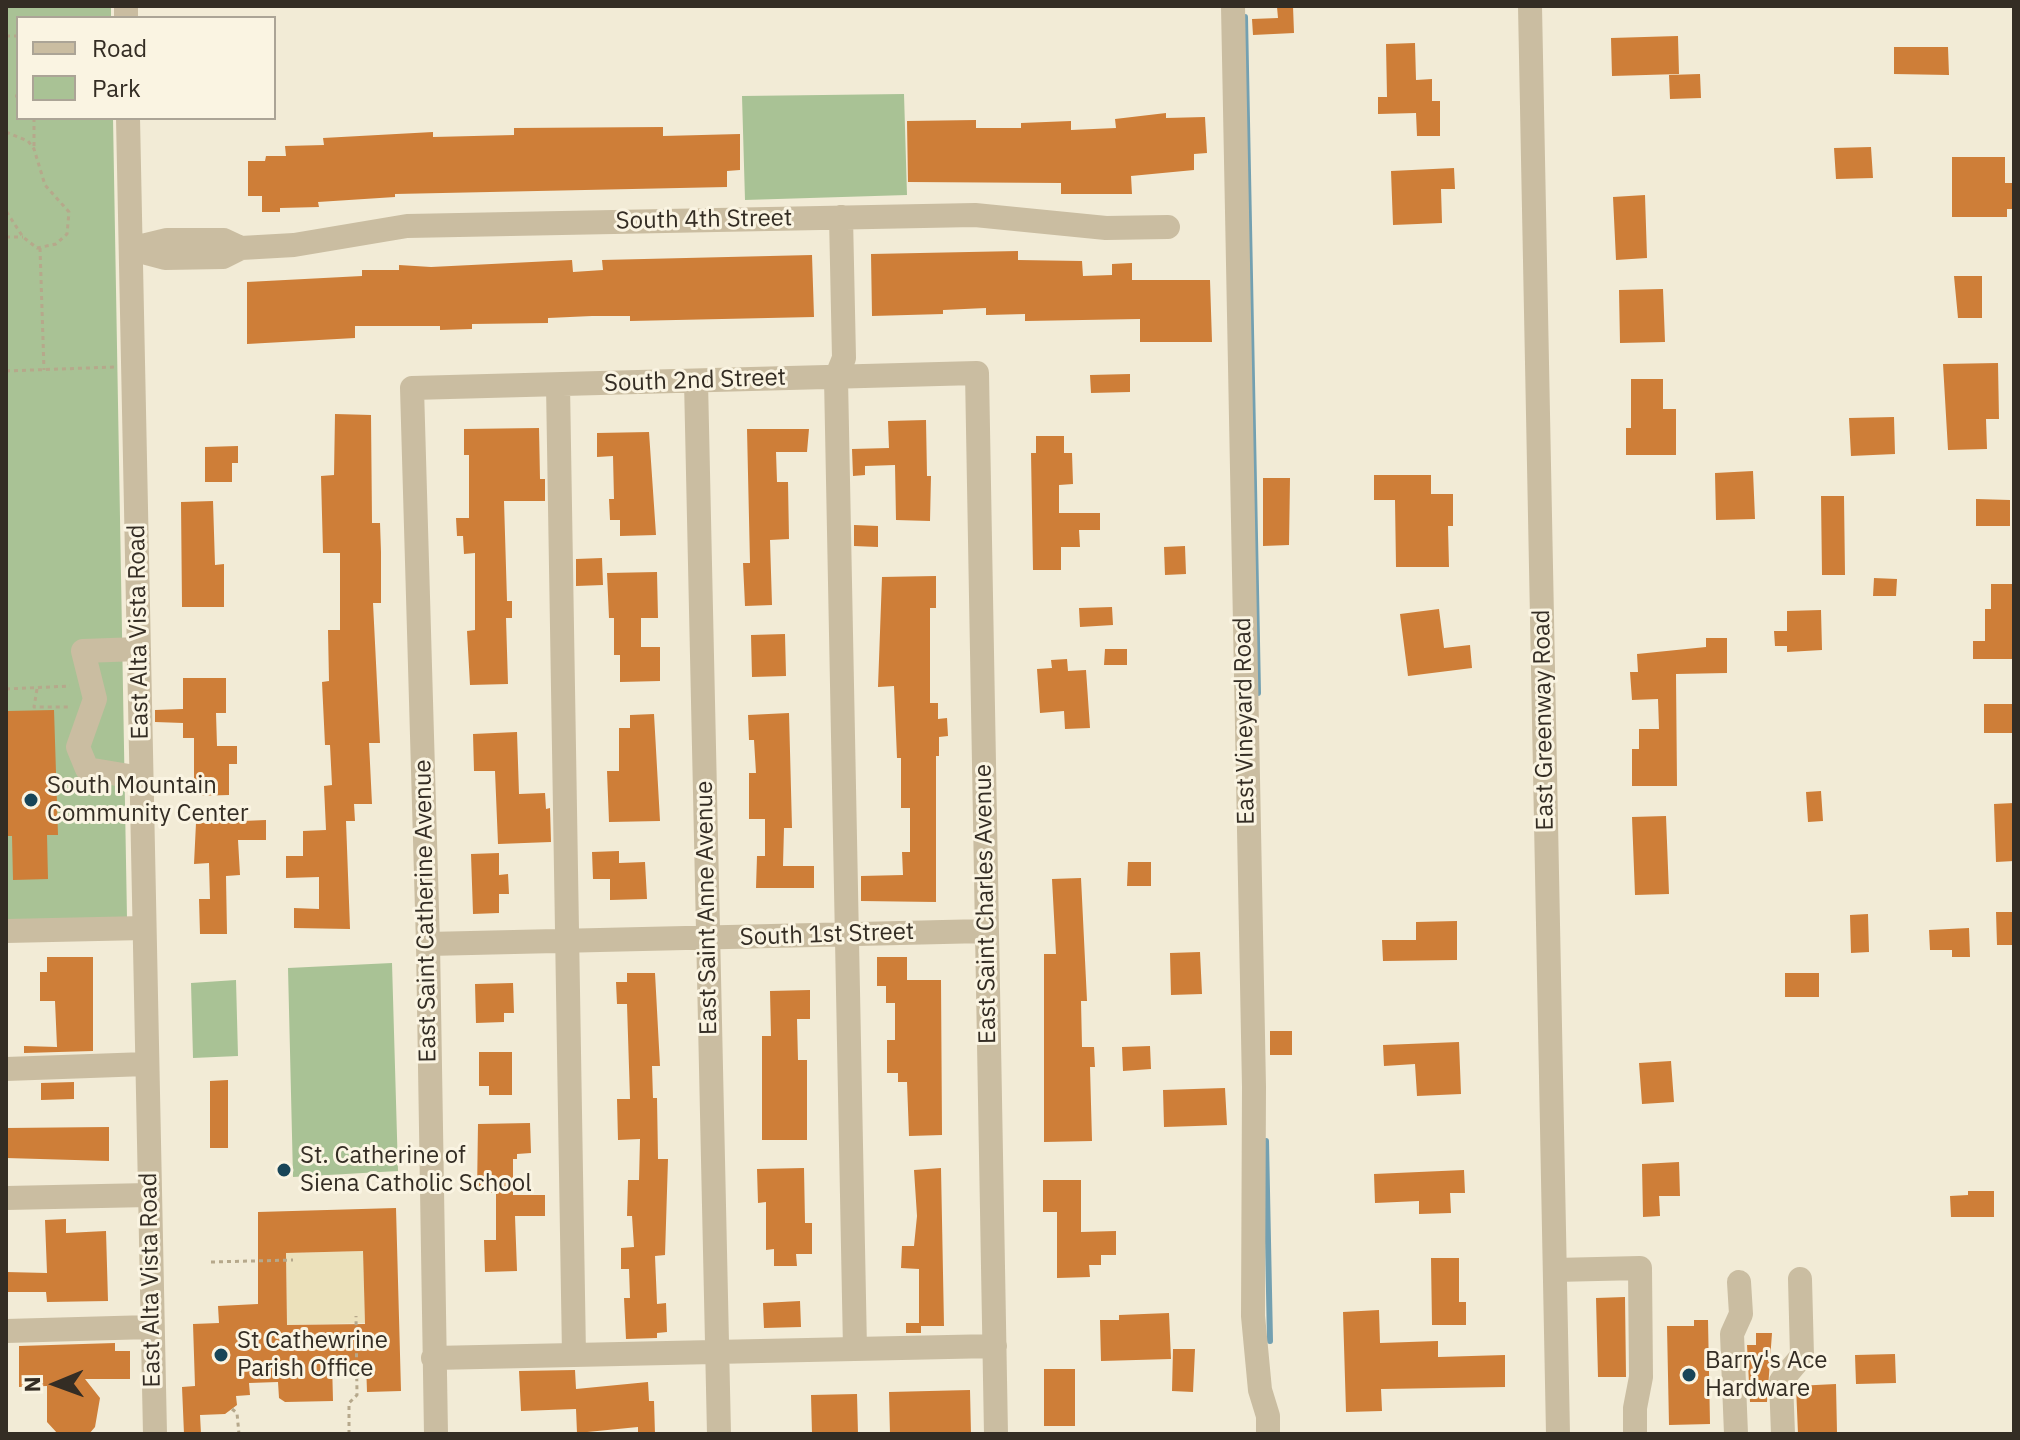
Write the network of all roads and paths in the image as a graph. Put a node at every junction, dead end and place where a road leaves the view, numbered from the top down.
1 (1233, 6) edge
2 (1530, 6) edge
3 (34, 120) edge
4 (128, 120) edge
5 (6, 132) edge
6 (34, 149) junction
7 (6, 211) edge
8 (841, 217) junction
9 (1168, 227) dead end
10 (6, 237) edge
11 (23, 237) junction
12 (40, 248) junction
13 (131, 249) junction
14 (115, 367) dead end
15 (44, 370) junction
16 (6, 371) edge
17 (977, 373) joint
18 (836, 378) junction
19 (696, 381) junction
20 (558, 385) junction
21 (412, 388) joint
22 (139, 649) junction
23 (72, 677) dead end
24 (38, 688) junction
25 (6, 689) edge
26 (72, 707) dead end
27 (141, 778) junction
28 (144, 928) junction
29 (6, 931) edge
30 (986, 931) junction
31 (847, 934) junction
32 (708, 938) junction
33 (569, 941) junction
34 (428, 944) junction
35 (146, 1064) junction
36 (6, 1069) edge
37 (149, 1195) junction
38 (6, 1198) edge
39 (293, 1260) dead end
40 (211, 1262) dead end
41 (1555, 1270) junction
42 (1800, 1279) dead end
43 (1739, 1282) dead end
44 (356, 1316) dead end
45 (151, 1327) junction
46 (6, 1331) edge
47 (995, 1346) junction
48 (855, 1349) junction
49 (717, 1352) junction
50 (574, 1355) junction
51 (433, 1358) junction
52 (232, 1409) dead end
53 (155, 1434) edge
54 (239, 1434) edge
55 (349, 1434) edge
56 (436, 1434) edge
57 (719, 1434) edge
58 (996, 1434) edge
59 (1268, 1434) edge
60 (1558, 1434) edge
61 (1635, 1434) edge
62 (1736, 1434) edge
63 (1783, 1434) edge

1 - 59 street, East Vineyard Road
2 - 41 street, East Greenway Road
3 - 6 path
4 - 13 street, East Alta Vista Road
5 - 6 path
6 - 12 path
7 - 11 path
8 - 9 street, South 4th Street
8 - 13 street, South 4th Street
8 - 18 street
10 - 11 path
11 - 12 path
12 - 15 path
13 - 22 street, East Alta Vista Road
14 - 15 path
15 - 16 path
17 - 18 street, South 2nd Street
17 - 30 street, East Saint Charles Avenue
18 - 19 street, South 2nd Street
18 - 31 street
19 - 20 street, South 2nd Street
19 - 32 street, East Saint Anne Avenue
20 - 21 street, South 2nd Street
20 - 33 street
21 - 34 street, East Saint Catherine Avenue
22 - 27 street, East Alta Vista Road
22 - 27 street
23 - 24 path
24 - 25 path
24 - 26 path
27 - 28 street, East Alta Vista Road
28 - 29 street
28 - 35 street, East Alta Vista Road
30 - 31 street, South 1st Street
30 - 47 street, East Saint Charles Avenue
31 - 32 street, South 1st Street
31 - 48 street
32 - 33 street, South 1st Street
32 - 49 street, East Saint Anne Avenue
33 - 34 street, South 1st Street
33 - 50 street
34 - 51 street, East Saint Catherine Avenue
35 - 36 street
35 - 37 street, East Alta Vista Road
37 - 38 street
37 - 45 street, East Alta Vista Road
39 - 40 path
41 - 60 street, East Greenway Road
41 - 61 street
42 - 63 street
43 - 62 street
44 - 55 path
45 - 46 street
45 - 53 street, East Alta Vista Road
47 - 48 street
47 - 58 street, East Saint Charles Avenue
48 - 49 street
49 - 50 street
49 - 57 street, East Saint Anne Avenue
50 - 51 street
51 - 56 street, East Saint Catherine Avenue
52 - 54 path

